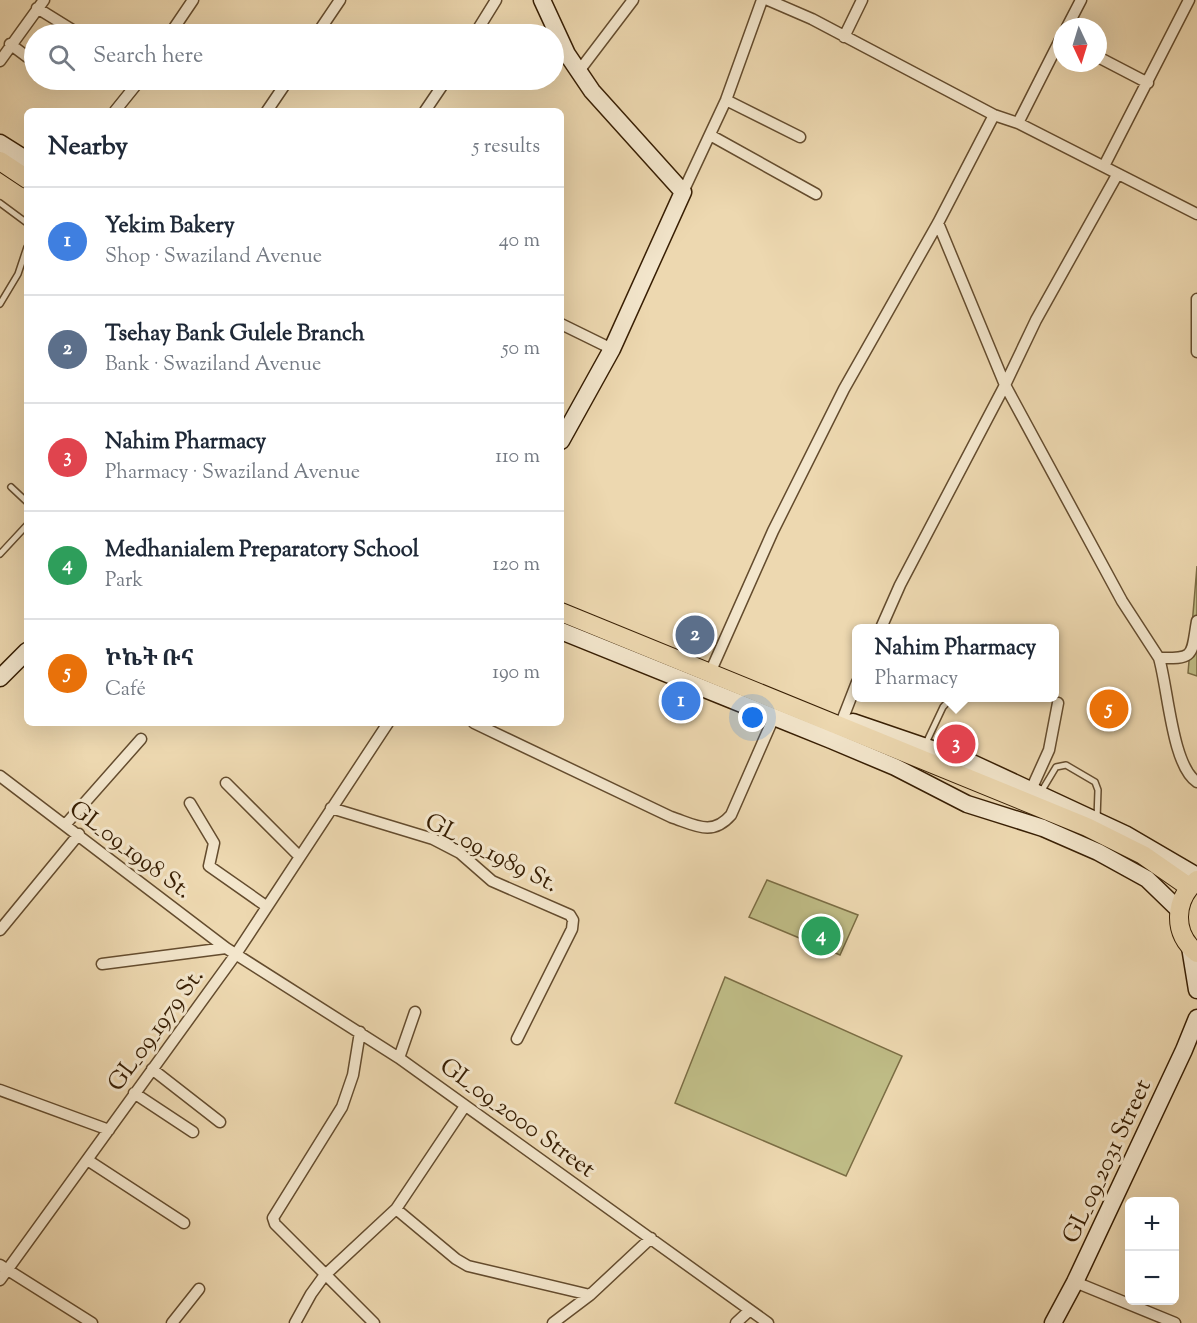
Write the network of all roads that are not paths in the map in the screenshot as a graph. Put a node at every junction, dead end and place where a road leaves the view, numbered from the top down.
1 (193, 0) edge
2 (340, 0) edge
3 (496, 0) edge
4 (542, 0) edge
5 (633, 0) edge
6 (762, 0) edge
7 (768, 0) edge
8 (862, 0) edge
9 (1081, 0) edge
10 (1189, 0) edge
11 (41, 4) edge
12 (1072, 18) edge
13 (26, 24) edge
14 (66, 24) edge
15 (177, 24) edge
16 (324, 24) edge
17 (481, 24) edge
18 (553, 24) edge
19 (24, 26) edge
20 (844, 37) junction
21 (10, 44) junction
22 (564, 46) edge
23 (24, 54) edge
24 (1053, 55) edge
25 (0, 61) edge
26 (1107, 62) edge
27 (579, 71) junction
28 (1148, 83) junction
29 (132, 90) edge
30 (281, 90) edge
31 (439, 90) edge
32 (726, 100) junction
33 (117, 108) edge
34 (269, 108) edge
35 (427, 108) edge
36 (994, 115) junction
37 (1018, 123) junction
38 (710, 135) junction
39 (800, 137) dead end
40 (0, 143) edge
41 (0, 152) edge
42 (24, 158) edge
43 (0, 161) edge
44 (1104, 166) junction
45 (24, 168) edge
46 (0, 171) edge
47 (1117, 175) junction
48 (24, 177) edge
49 (24, 187) edge
50 (683, 192) junction
51 (816, 194) dead end
52 (0, 203) edge
53 (1197, 214) edge
54 (24, 220) edge
55 (938, 223) junction
56 (24, 256) edge
57 (1197, 300) edge
58 (0, 304) edge
59 (564, 325) edge
60 (612, 349) junction
61 (1197, 352) edge
62 (1005, 385) junction
63 (564, 436) edge
64 (11, 487) dead end
65 (24, 499) edge
66 (24, 528) edge
67 (0, 554) edge
68 (564, 603) edge
69 (564, 613) edge
70 (564, 621) edge
71 (1197, 621) edge
72 (883, 624) edge
73 (564, 632) edge
74 (24, 654) edge
75 (1159, 658) junction
76 (713, 666) junction
77 (0, 678) edge
78 (852, 695) edge
79 (947, 702) edge
80 (1058, 703) dead end
81 (774, 717) junction
82 (843, 718) junction
83 (386, 726) edge
84 (480, 726) edge
85 (141, 739) dead end
86 (925, 747) junction
87 (0, 776) edge
88 (1197, 782) edge
89 (226, 783) dead end
90 (1034, 794) junction
91 (190, 803) dead end
92 (331, 808) junction
93 (1097, 822) junction
94 (65, 825) junction
95 (79, 834) junction
96 (299, 856) junction
97 (1189, 890) edge
98 (266, 906) junction
99 (0, 930) edge
100 (226, 948) junction
101 (1193, 950) edge
102 (236, 954) junction
103 (102, 964) dead end
104 (1197, 990) edge
105 (415, 1012) dead end
106 (1196, 1024) edge
107 (360, 1032) junction
108 (517, 1039) dead end
109 (399, 1058) junction
110 (152, 1069) junction
111 (0, 1090) edge
112 (134, 1093) junction
113 (465, 1106) junction
114 (220, 1122) dead end
115 (109, 1130) junction
116 (193, 1132) dead end
117 (89, 1161) junction
118 (396, 1209) junction
119 (184, 1223) dead end
120 (651, 1238) junction
121 (4, 1268) edge
122 (324, 1276) junction
123 (0, 1280) edge
124 (1075, 1282) junction
125 (199, 1289) dead end
126 (590, 1295) junction
127 (750, 1310) junction
128 (92, 1323) edge
129 (172, 1323) edge
130 (295, 1323) edge
131 (374, 1323) edge
132 (553, 1323) edge
133 (736, 1323) edge
134 (768, 1323) edge
135 (1053, 1323) edge
136 (1175, 1323) edge

1 - 15 street
2 - 16 street
3 - 17 street
4 - 18 main road
5 - 27 street
6 - 32 street
7 - 20 street
8 - 20 street
9 - 12 street
10 - 28 street
11 - 13 street
11 - 14 street
19 - 21 street
20 - 36 street
21 - 23 street
21 - 25 street
22 - 27 main road
24 - 37 street
26 - 28 street
27 - 50 main road
28 - 44 street
29 - 33 street
30 - 34 street
31 - 35 street
32 - 38 street
32 - 39 street
36 - 37 street
36 - 55 street
37 - 44 street
38 - 50 street
38 - 51 street
40 - 42 main road
41 - 45 main road
43 - 48 main road
44 - 47 street
46 - 49 main road
47 - 53 street
47 - 62 street
50 - 60 main road
52 - 54 lane
55 - 62 street
55 - 76 street
56 - 58 lane
57 - 61 street
59 - 60 street
60 - 63 main road
62 - 72 street
62 - 75 street
64 - 65 lane
66 - 67 lane
68 - 76 main road
69 - 97 main road
70 - 97 main road
71 - 75 street
73 - 81 main road
74 - 77 main road
75 - 88 street
76 - 82 main road
78 - 82 street
79 - 86 lane
80 - 90 street
81 - 84 street
81 - 97 main road
82 - 86 main road
83 - 92 street, GL_09_1979 St.
85 - 94 street
86 - 90 main road
87 - 94 street, GL_09_1998 St.
89 - 96 street
90 - 93 main road
90 - 93 lane
91 - 98 street
92 - 96 street, GL_09_1979 St.
92 - 108 street, GL_09_1989 St.
93 - 97 main road
94 - 95 street, GL_09_1998 St.
95 - 99 street
95 - 100 street, GL_09_1998 St.
96 - 98 street, GL_09_1979 St.
97 - 101 main road
98 - 102 street, GL_09_1979 St.
100 - 102 street, GL_09_1998 St.
100 - 103 street
101 - 104 main road
102 - 107 street, GL_09_2000 Street
102 - 110 street, GL_09_1979 St.
105 - 109 street
106 - 124 main road, GL_09_2031 Street
107 - 109 street, GL_09_2000 Street
107 - 122 street
109 - 113 street, GL_09_2000 Street
110 - 112 street, GL_09_1979 St.
110 - 114 street
111 - 115 street
112 - 115 street, GL_09_1979 St.
112 - 116 street
113 - 118 street
113 - 120 street, GL_09_2000 Street
115 - 117 street, GL_09_1979 St.
117 - 119 street
117 - 121 street, GL_09_1979 St.
118 - 122 street
118 - 126 street
120 - 126 street
120 - 127 street, GL_09_2000 Street
121 - 123 street, GL_09_1979 St.
121 - 128 street
122 - 130 street
122 - 131 street
124 - 135 main road, GL_09_2031 Street
124 - 136 street
125 - 129 street
126 - 132 street
127 - 133 street
127 - 134 street, GL_09_2000 Street

